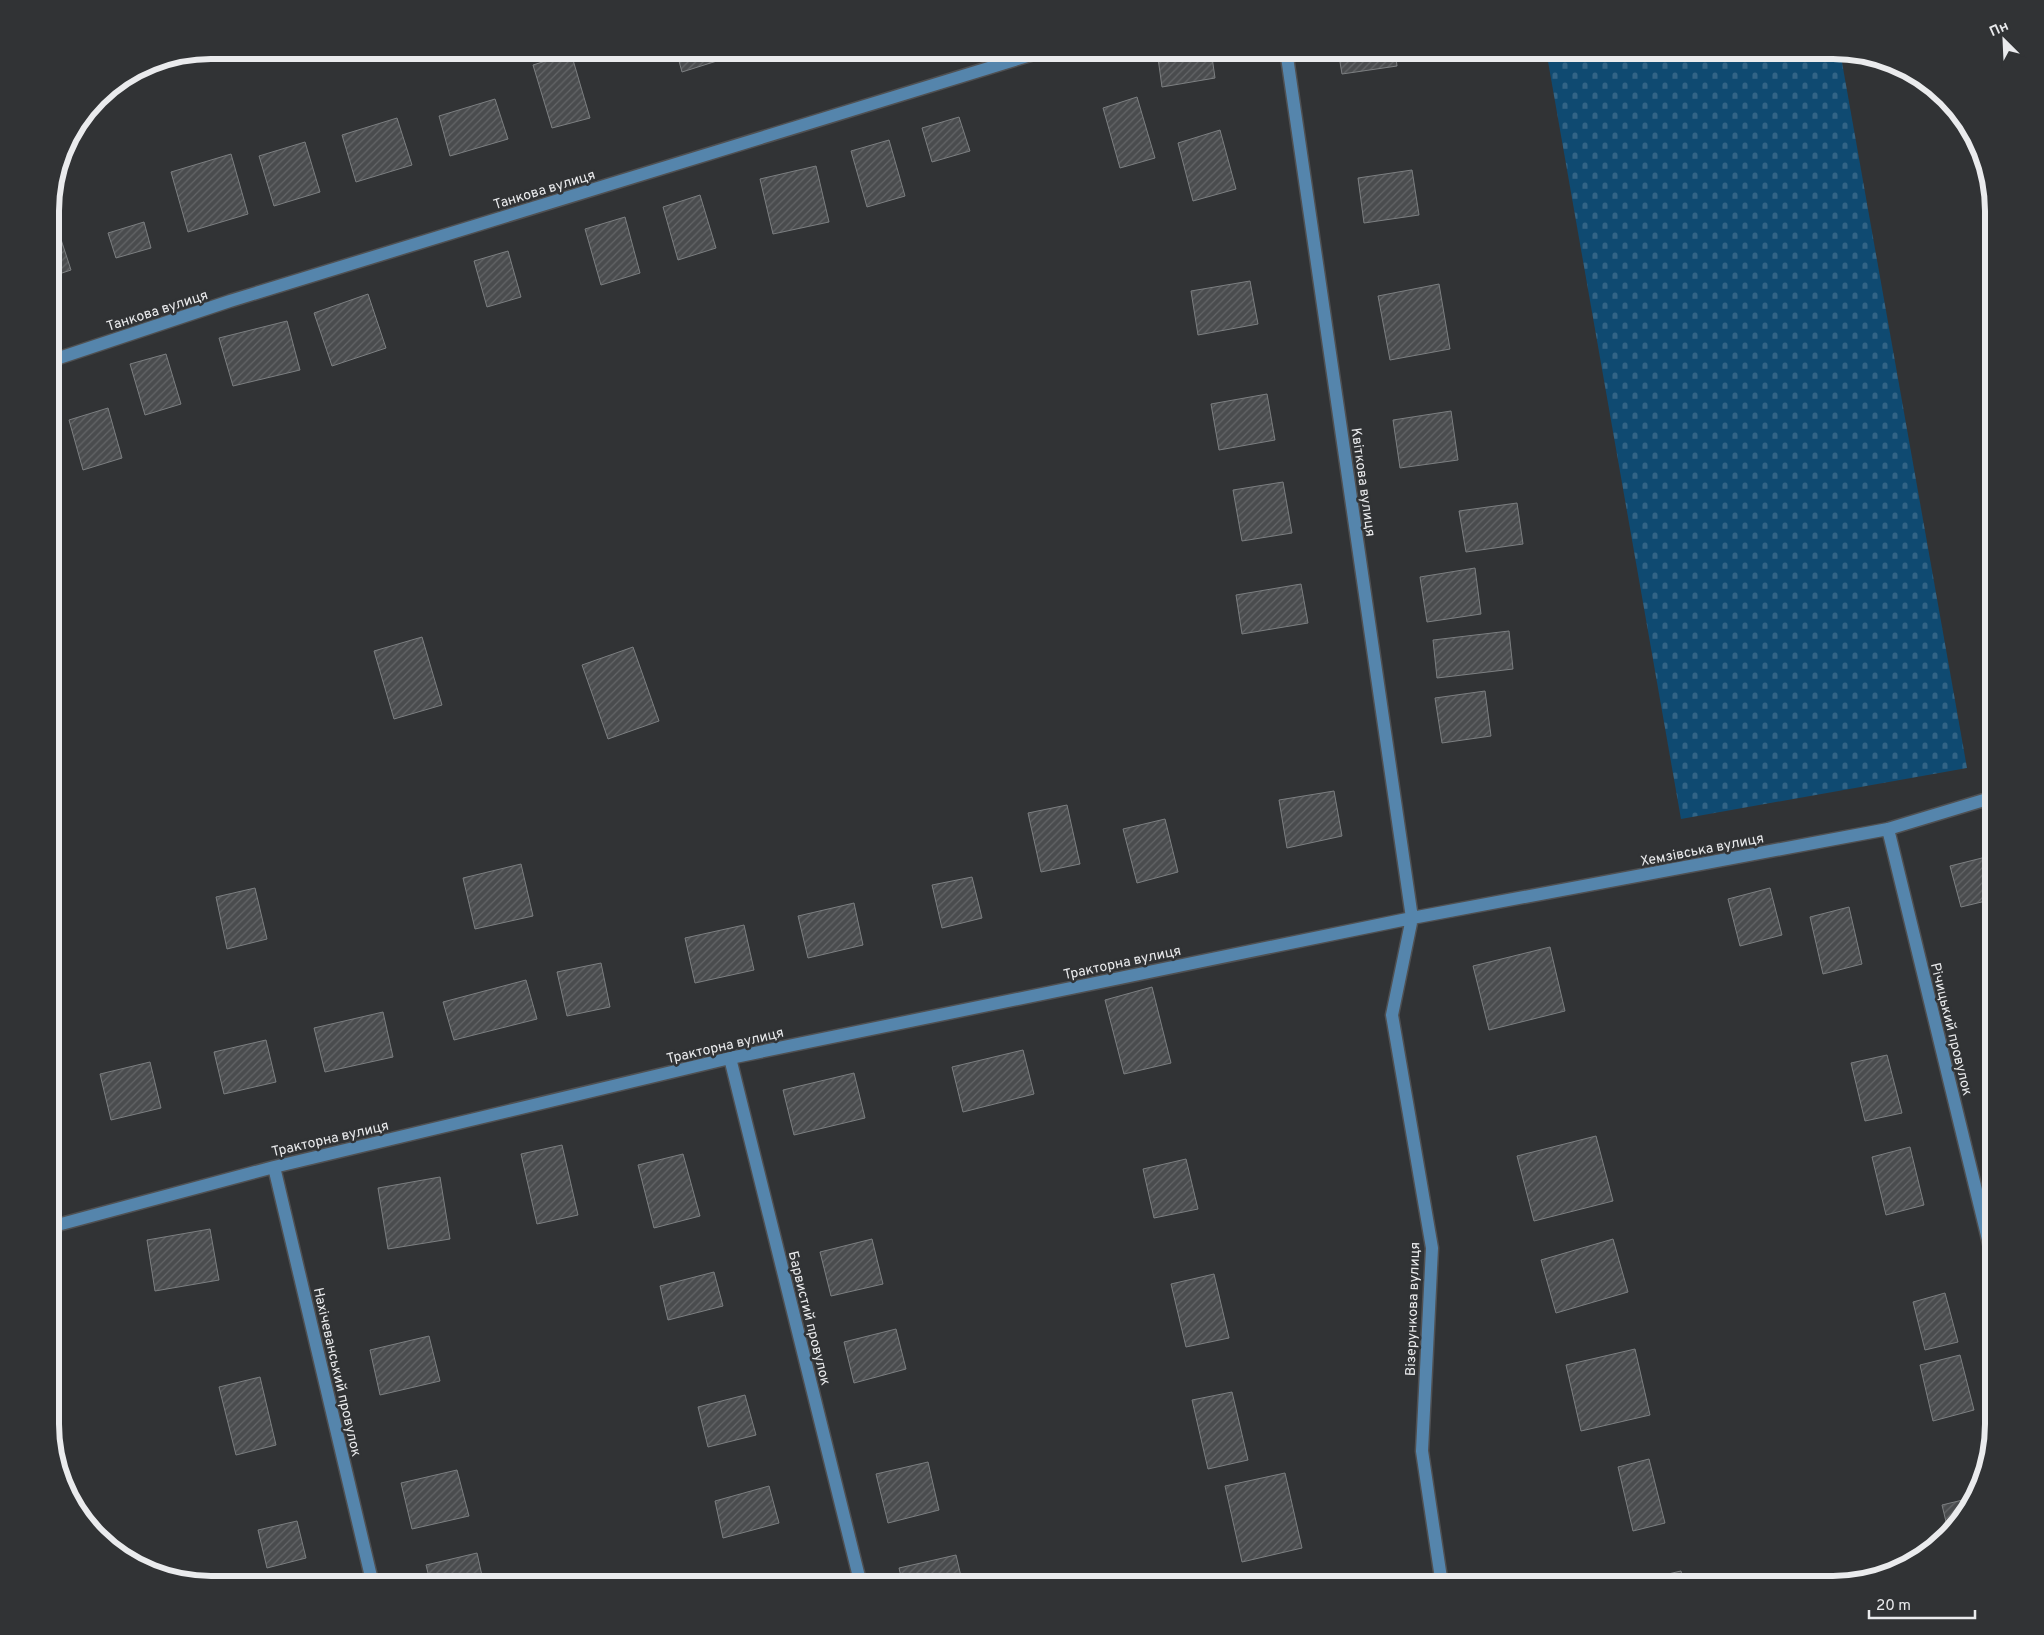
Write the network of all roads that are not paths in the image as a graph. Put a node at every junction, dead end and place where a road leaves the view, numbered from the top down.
1 (1018, 59) edge
2 (1287, 59) edge
3 (59, 358) edge
4 (1985, 800) edge
5 (1888, 830) junction
6 (1412, 918) junction
7 (730, 1058) junction
8 (274, 1167) junction
9 (59, 1225) edge
10 (1985, 1227) edge
11 (371, 1576) edge
12 (859, 1576) edge
13 (1441, 1576) edge

1 - 3 street, Танкова вулиця
2 - 6 street, Квіткова вулиця
4 - 5 street, Хемзівська вулиця
5 - 6 street, Хемзівська вулиця
5 - 10 street, Річицький провулок
6 - 7 street, Тракторна вулиця
6 - 13 street, Візерункова вулиця
7 - 8 street, Тракторна вулиця
7 - 12 street, Барвистий провулок
8 - 9 street, Тракторна вулиця
8 - 11 street, Нахічеванський провулок

